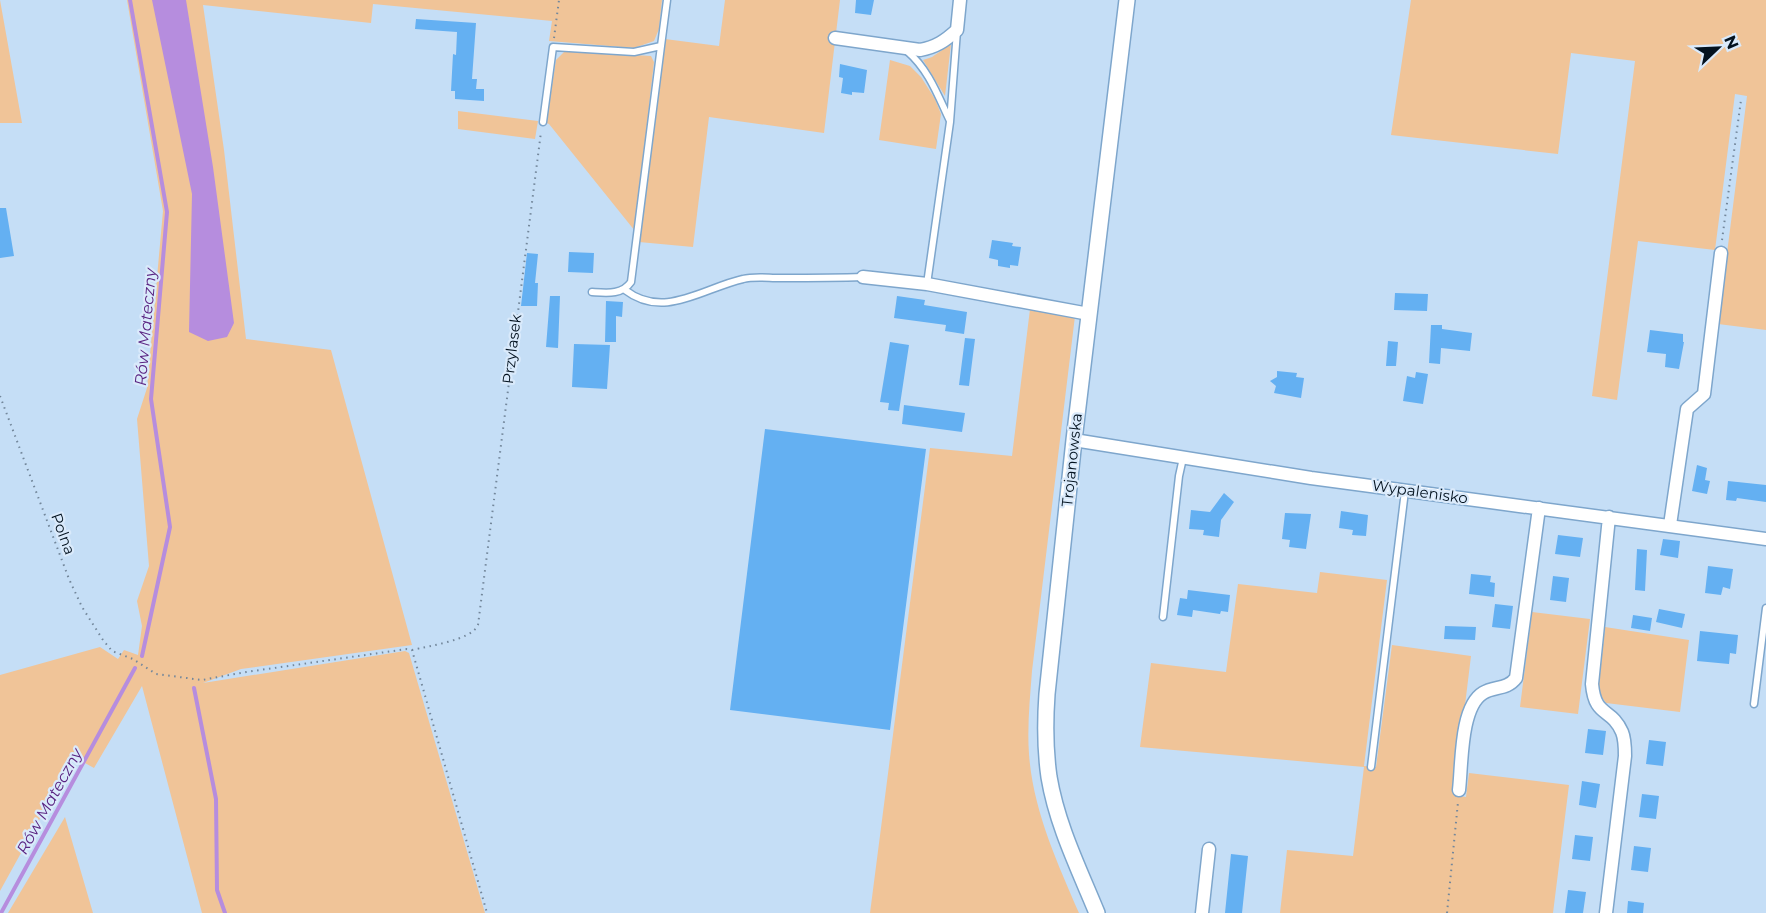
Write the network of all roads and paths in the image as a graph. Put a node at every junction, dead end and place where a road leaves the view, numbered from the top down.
1 (559, 0) edge
2 (666, 0) edge
3 (960, 0) edge
4 (1127, 0) edge
5 (957, 30) junction
6 (835, 38) dead end
7 (553, 46) junction
8 (661, 46) junction
9 (903, 48) junction
10 (1741, 100) dead end
11 (543, 122) joint
12 (950, 122) junction
13 (1721, 253) joint
14 (863, 277) joint
15 (927, 285) junction
16 (625, 290) junction
17 (592, 292) dead end
18 (1089, 314) junction
19 (0, 396) edge
20 (1074, 440) junction
21 (1183, 458) junction
22 (1405, 490) junction
23 (1539, 508) junction
24 (1609, 517) junction
25 (1670, 525) junction
26 (1766, 539) edge
27 (1766, 608) edge
28 (1163, 617) dead end
29 (412, 650) junction
30 (133, 659) joint
31 (1754, 704) dead end
32 (1371, 767) dead end
33 (1459, 790) joint
34 (1209, 849) dead end
35 (487, 913) edge
36 (1097, 913) edge
37 (1202, 913) edge
38 (1447, 913) edge
39 (1606, 913) edge

1 - 7 path
2 - 8 lane
3 - 5 street
4 - 18 street, Trojanowska
5 - 9 street
5 - 12 lane
6 - 9 street
7 - 8 lane
7 - 11 lane
8 - 16 lane
9 - 12 lane
10 - 13 path
11 - 29 path, Przylasek
12 - 15 lane
13 - 25 street
14 - 15 street
14 - 16 lane
15 - 18 street
16 - 17 lane
18 - 20 street, Trojanowska
19 - 30 path, Polna
20 - 21 street, Wypalenisko
20 - 36 street, Trojanowska
21 - 22 street, Wypalenisko
21 - 28 lane
22 - 23 street, Wypalenisko
22 - 32 lane
23 - 24 street, Wypalenisko
23 - 33 street
24 - 25 street, Wypalenisko
24 - 39 street
25 - 26 street, Wypalenisko
27 - 31 lane
29 - 30 path, Przylasek
29 - 35 path
33 - 38 path
34 - 37 street

